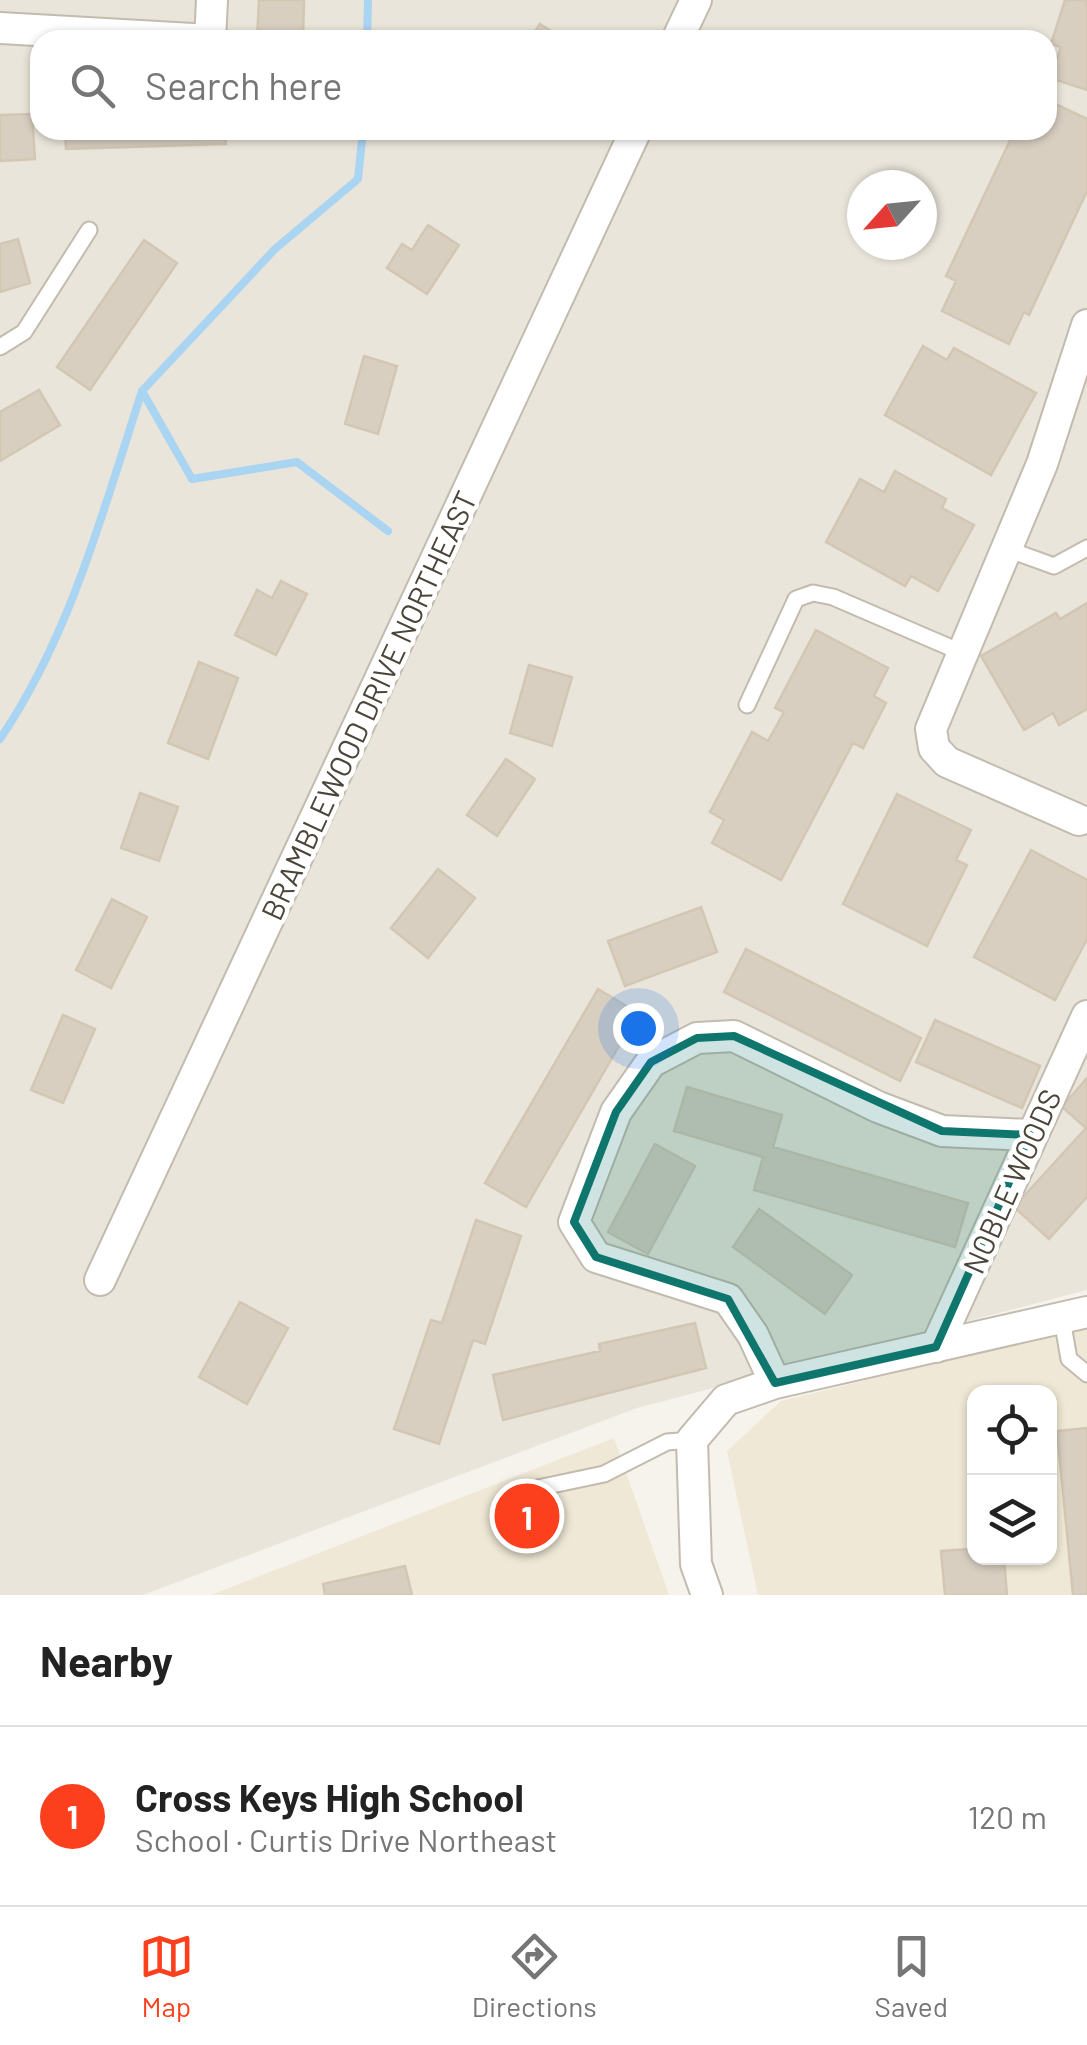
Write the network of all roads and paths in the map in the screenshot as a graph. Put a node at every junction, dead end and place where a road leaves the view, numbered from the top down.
1 (212, 0) edge
2 (696, 0) edge
3 (0, 28) edge
4 (35, 30) edge
5 (210, 30) edge
6 (682, 30) edge
7 (631, 140) edge
8 (89, 230) dead end
9 (1087, 326) edge
10 (0, 347) edge
11 (1087, 548) edge
12 (1007, 550) junction
13 (963, 653) junction
14 (746, 705) dead end
15 (1078, 820) dead end
16 (1087, 1016) edge
17 (1030, 1134) junction
18 (100, 1280) dead end
19 (1074, 1316) edge
20 (936, 1347) junction
21 (1087, 1374) edge
22 (775, 1383) junction
23 (692, 1440) junction
24 (533, 1489) dead end
25 (707, 1595) edge

1 - 5 street
2 - 6 street
3 - 4 street
7 - 18 street, BRAMBLEWOOD DRIVE NORTHEAST
8 - 10 lane
9 - 12 street
11 - 12 lane
12 - 13 street
13 - 14 lane
13 - 15 street
16 - 17 street, NOBLE WOODS
17 - 20 street, NOBLE WOODS
17 - 22 street
19 - 20 street
19 - 21 lane
20 - 22 street
22 - 23 street
23 - 24 lane
23 - 25 street

